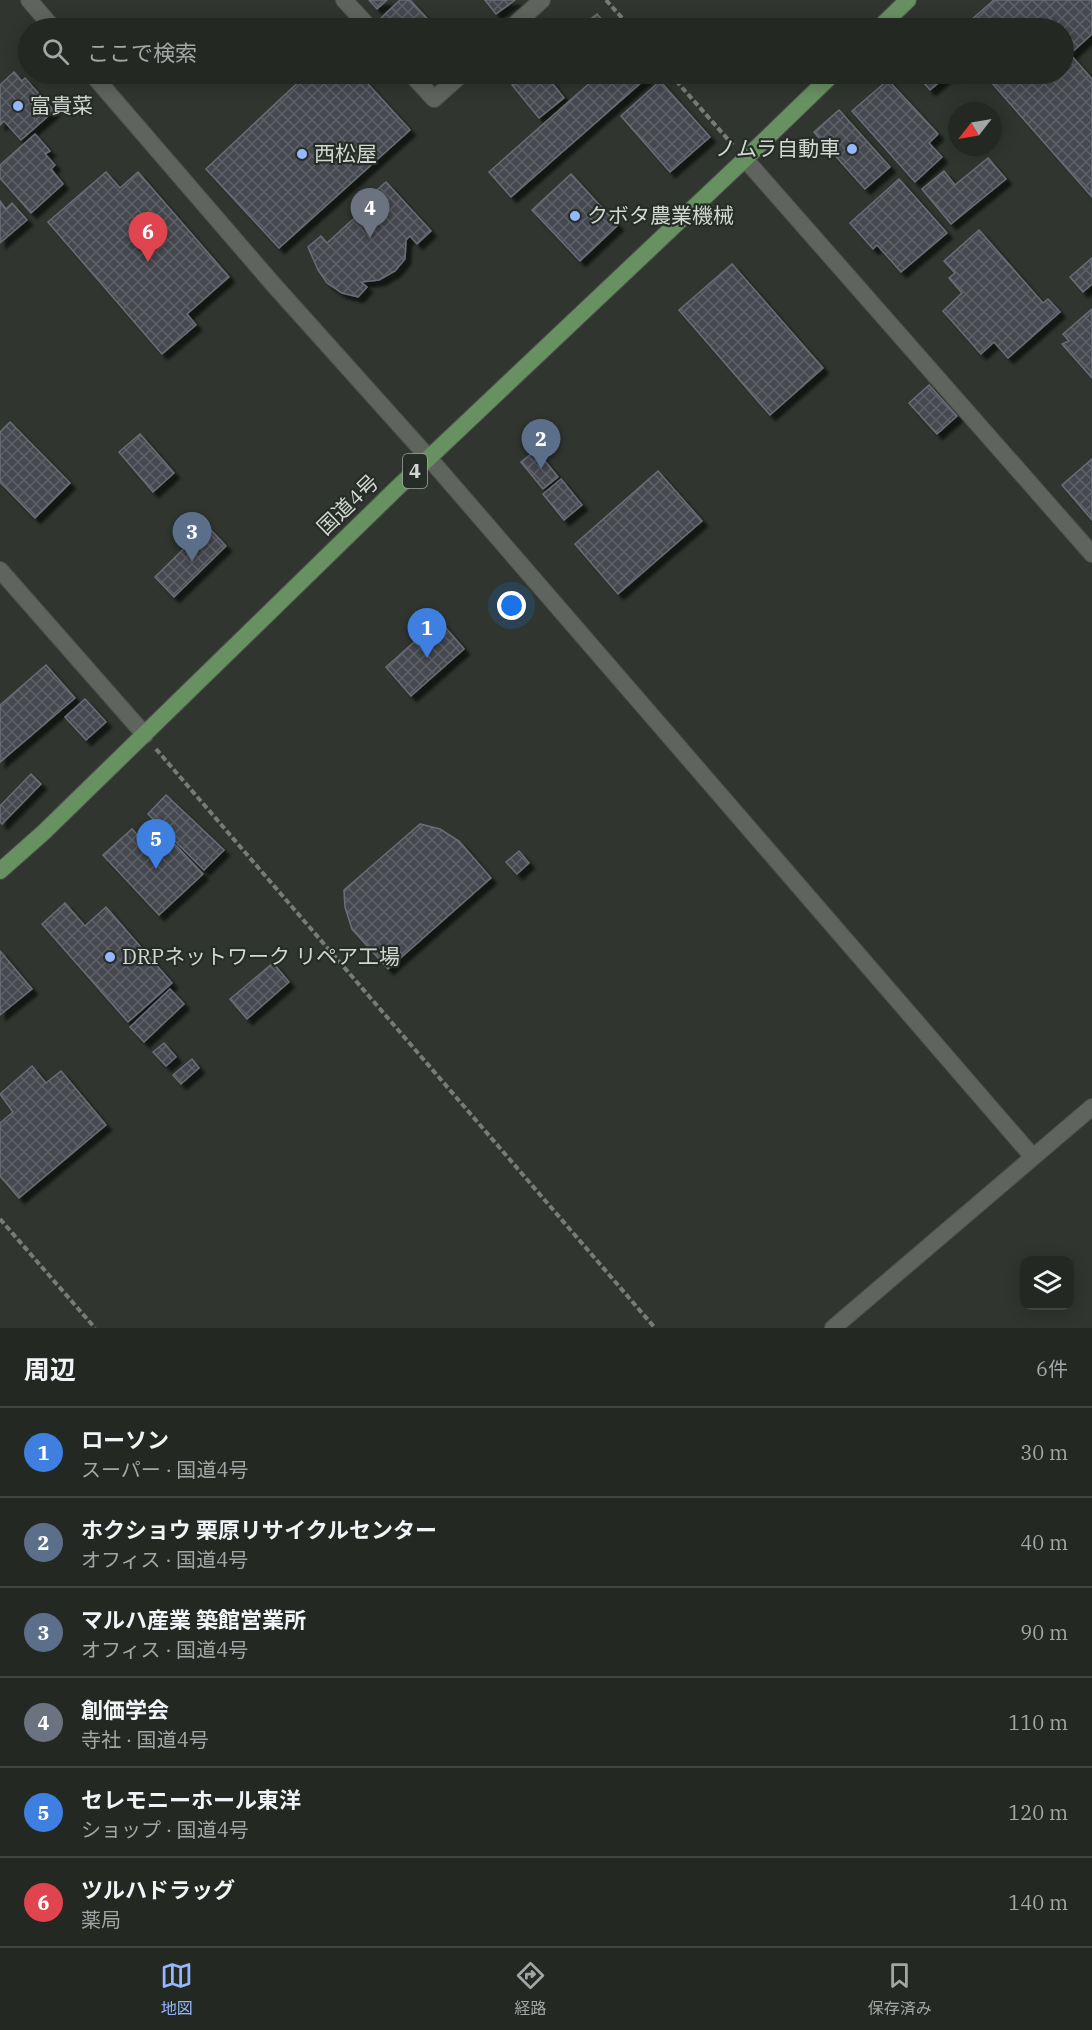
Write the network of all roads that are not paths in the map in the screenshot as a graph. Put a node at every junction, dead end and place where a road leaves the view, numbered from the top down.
1 (29, 0) edge
2 (344, 0) edge
3 (542, 0) edge
4 (908, 0) edge
5 (44, 18) edge
6 (361, 18) edge
7 (522, 18) edge
8 (889, 18) edge
9 (101, 84) edge
10 (420, 84) edge
11 (451, 84) edge
12 (823, 84) edge
13 (745, 159) junction
14 (429, 458) junction
15 (1092, 554) edge
16 (0, 570) edge
17 (145, 735) junction
18 (0, 871) edge
19 (1092, 1107) edge
20 (1034, 1157) junction
21 (833, 1328) edge

1 - 5 street
2 - 6 street
3 - 7 street
4 - 8 highway
9 - 14 street
10 - 11 street
12 - 13 highway, 国道4号 / 4
13 - 14 highway, 国道4号 / 4
13 - 15 street
14 - 17 highway, 国道4号 / 4
14 - 20 street
16 - 17 street
17 - 18 highway, 国道4号 / 4
19 - 20 street
20 - 21 street

